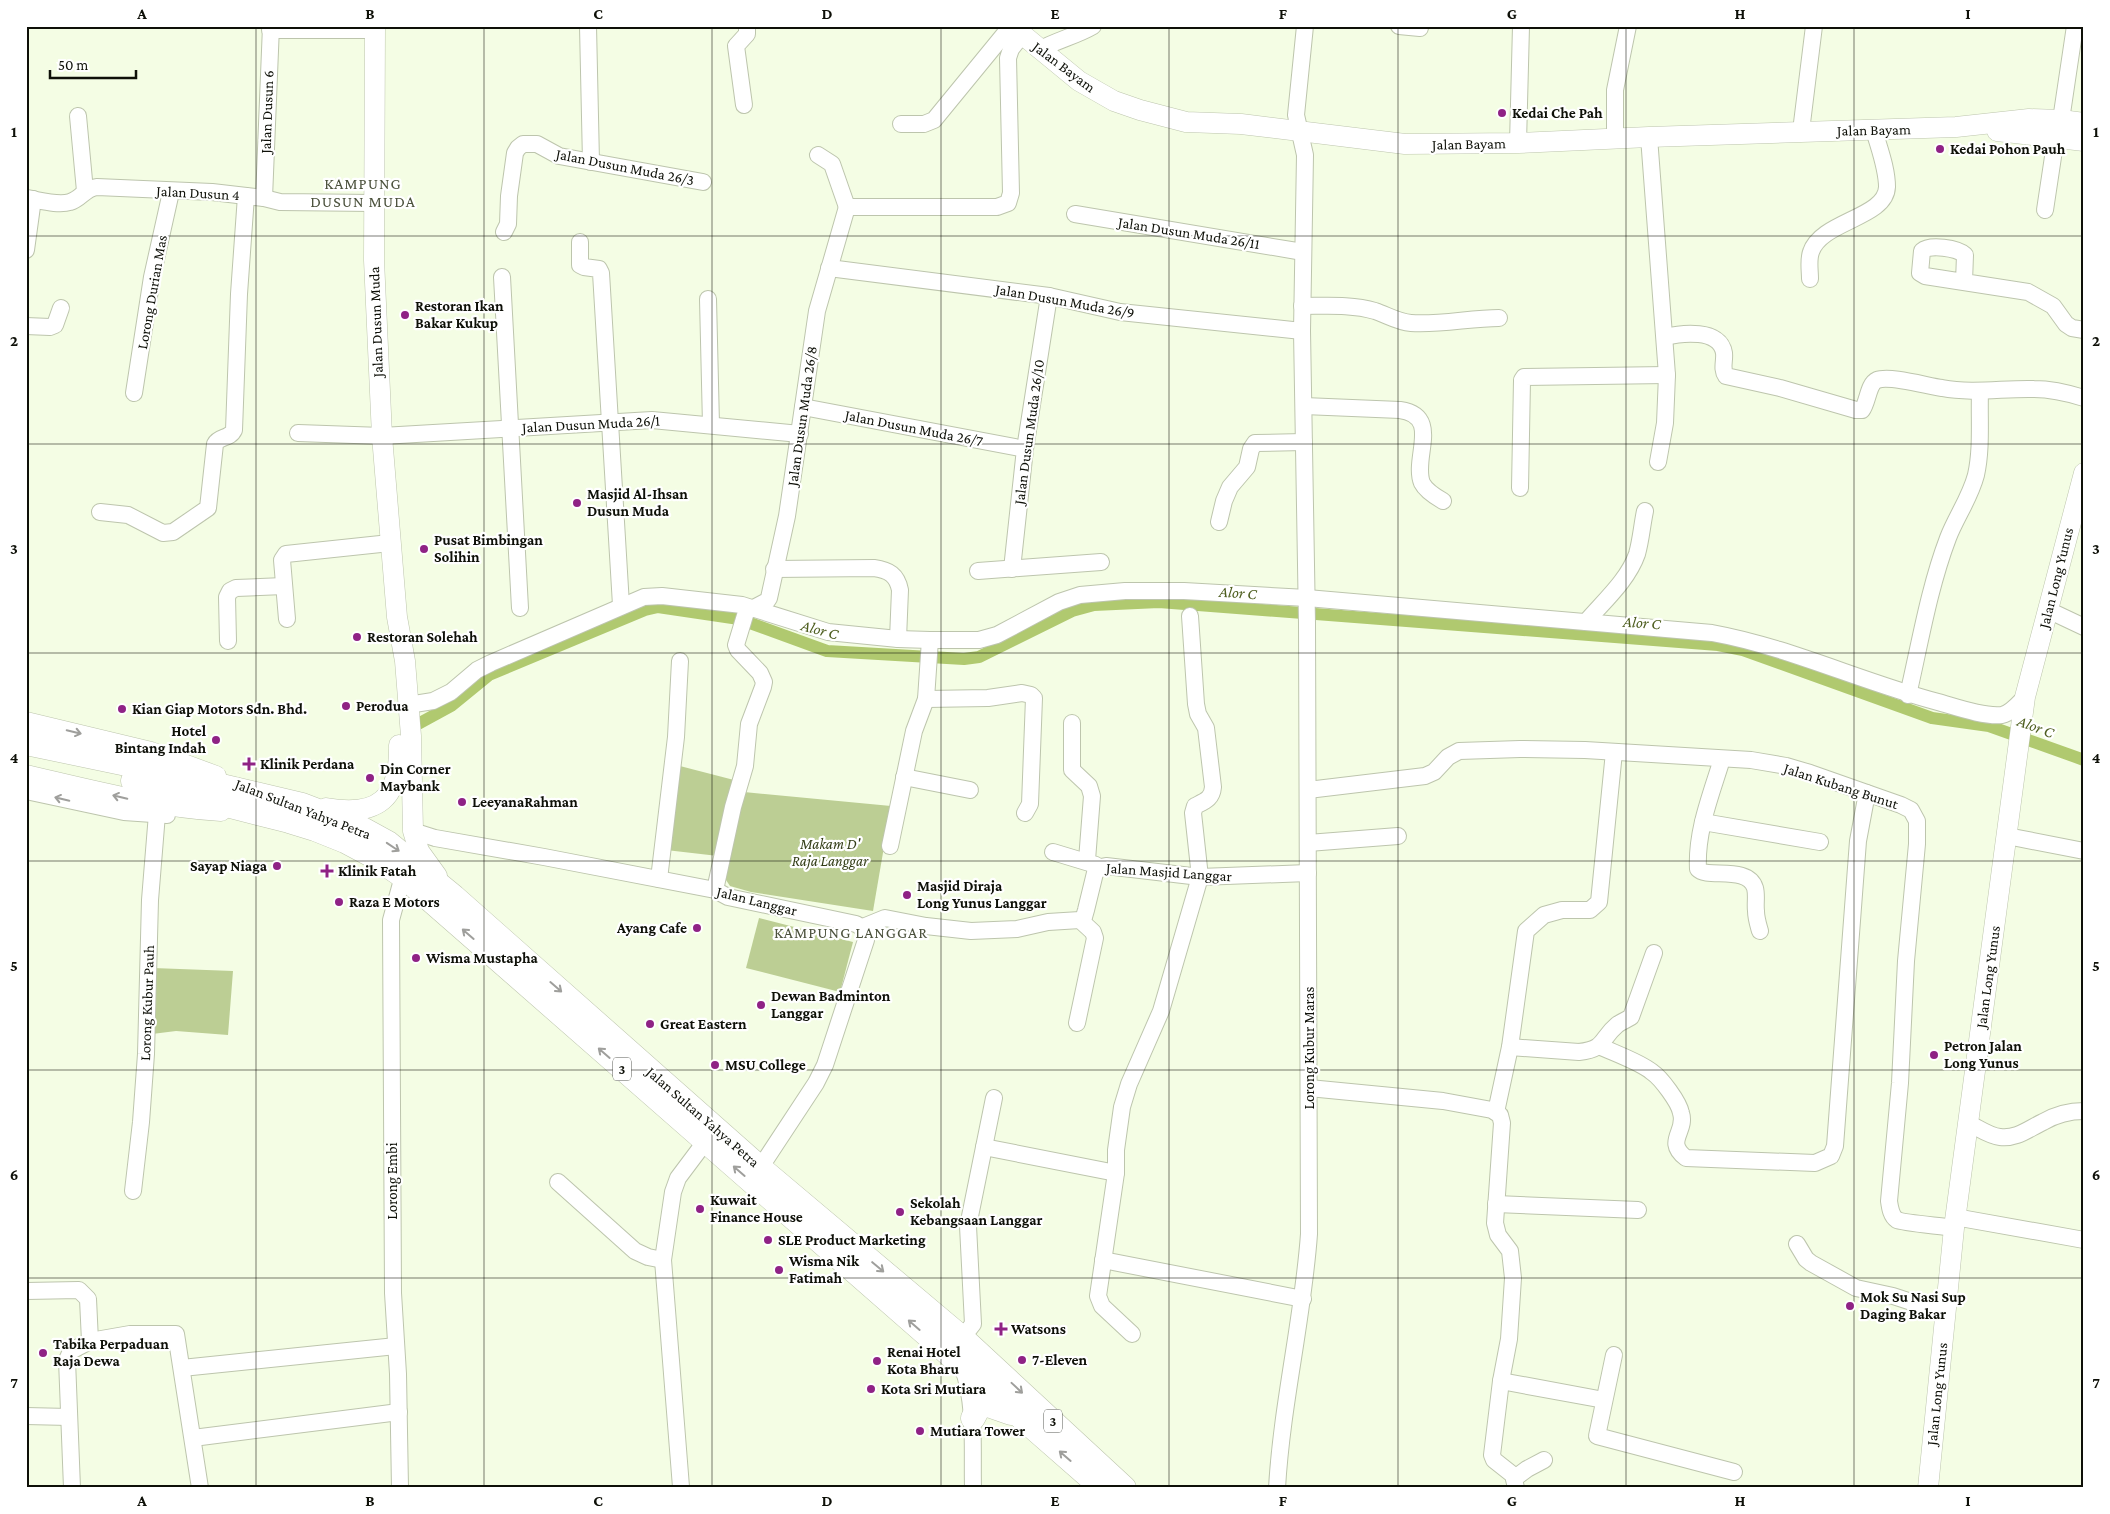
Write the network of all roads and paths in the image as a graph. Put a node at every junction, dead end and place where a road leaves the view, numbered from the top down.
1 (588, 26) edge
2 (747, 26) edge
3 (1094, 26) edge
4 (1305, 26) edge
5 (1399, 26) edge
6 (1521, 26) edge
7 (1628, 26) edge
8 (1814, 26) edge
9 (2075, 26) edge
10 (270, 28) edge
11 (375, 28) edge
12 (1420, 28) dead end
13 (1015, 29) edge
14 (1039, 50) junction
15 (744, 105) dead end
16 (78, 116) dead end
17 (2084, 123) edge
18 (901, 124) dead end
19 (2058, 128) junction
20 (1874, 130) junction
21 (1801, 132) junction
22 (1649, 137) junction
23 (1301, 138) junction
24 (1614, 138) junction
25 (2084, 141) edge
26 (1518, 143) junction
27 (818, 155) dead end
28 (591, 162) junction
29 (702, 182) dead end
30 (85, 191) junction
31 (171, 192) junction
32 (246, 196) junction
33 (29, 198) edge
34 (264, 198) junction
35 (374, 203) junction
36 (847, 207) junction
37 (2045, 210) dead end
38 (1075, 214) dead end
39 (504, 232) dead end
40 (580, 242) dead end
41 (26, 250) edge
42 (1303, 252) junction
43 (829, 268) junction
44 (502, 277) dead end
45 (1810, 279) dead end
46 (1964, 282) dead end
47 (1049, 296) junction
48 (708, 299) dead end
49 (1302, 306) junction
50 (61, 308) dead end
51 (1499, 318) dead end
52 (26, 326) edge
53 (2084, 330) edge
54 (1302, 331) junction
55 (1664, 337) junction
56 (1667, 374) junction
57 (1980, 391) junction
58 (134, 393) dead end
59 (2084, 398) edge
60 (1304, 406) junction
61 (803, 407) junction
62 (610, 422) junction
63 (711, 425) junction
64 (510, 428) junction
65 (298, 433) dead end
66 (800, 434) junction
67 (382, 436) junction
68 (1304, 442) junction
69 (1025, 449) junction
70 (1658, 462) dead end
71 (2084, 473) edge
72 (1520, 488) dead end
73 (2080, 498) edge
74 (1443, 501) dead end
75 (100, 512) dead end
76 (1645, 512) dead end
77 (1220, 522) dead end
78 (390, 543) junction
79 (1101, 562) dead end
80 (774, 569) junction
81 (1012, 569) junction
82 (978, 571) dead end
83 (284, 586) junction
84 (1307, 602) junction
85 (621, 605) junction
86 (520, 608) dead end
87 (2048, 610) junction
88 (749, 611) junction
89 (1190, 616) dead end
90 (397, 617) junction
91 (287, 619) dead end
92 (1586, 622) junction
93 (2084, 626) edge
94 (898, 639) junction
95 (228, 641) dead end
96 (930, 644) junction
97 (680, 661) dead end
98 (1908, 694) junction
99 (2026, 697) junction
100 (926, 699) junction
101 (408, 705) junction
102 (26, 722) edge
103 (1072, 723) dead end
104 (26, 743) edge
105 (1614, 752) junction
106 (26, 759) edge
107 (1722, 759) junction
108 (139, 774) junction
109 (26, 775) edge
110 (904, 777) junction
111 (26, 790) edge
112 (970, 790) dead end
113 (1308, 790) junction
114 (1866, 792) junction
115 (294, 803) junction
116 (232, 811) junction
117 (255, 813) junction
118 (1025, 813) dead end
119 (157, 814) junction
120 (1703, 822) junction
121 (413, 831) junction
122 (1398, 836) dead end
123 (2007, 836) junction
124 (446, 840) junction
125 (1308, 842) junction
126 (1820, 842) dead end
127 (890, 846) dead end
128 (2084, 851) edge
129 (1053, 852) dead end
130 (1094, 864) junction
131 (434, 872) junction
132 (1308, 873) junction
133 (403, 876) junction
134 (1200, 877) junction
135 (659, 879) junction
136 (715, 890) junction
137 (454, 897) junction
138 (1080, 920) junction
139 (863, 928) junction
140 (1760, 931) dead end
141 (1654, 953) dead end
142 (1077, 1023) dead end
143 (1600, 1046) junction
144 (1510, 1047) junction
145 (1309, 1088) junction
146 (994, 1098) dead end
147 (2084, 1111) edge
148 (1496, 1112) junction
149 (1968, 1123) junction
150 (705, 1142) junction
151 (984, 1147) junction
152 (760, 1168) junction
153 (1116, 1174) junction
154 (558, 1182) dead end
155 (134, 1191) dead end
156 (1496, 1204) junction
157 (1638, 1210) dead end
158 (1954, 1222) junction
159 (2084, 1240) edge
160 (1797, 1244) dead end
161 (664, 1260) junction
162 (1103, 1260) junction
163 (26, 1291) edge
164 (1303, 1299) junction
165 (1945, 1313) junction
166 (1132, 1334) dead end
167 (962, 1338) junction
168 (90, 1341) junction
169 (396, 1346) junction
170 (1614, 1355) dead end
171 (182, 1368) junction
172 (974, 1368) junction
173 (1501, 1381) junction
174 (1604, 1400) junction
175 (399, 1412) junction
176 (26, 1416) edge
177 (1019, 1416) junction
178 (69, 1417) junction
179 (973, 1418) junction
180 (193, 1438) junction
181 (1544, 1460) dead end
182 (1734, 1472) dead end
183 (1515, 1483) edge
184 (681, 1487) edge
185 (72, 1488) edge
186 (200, 1488) edge
187 (400, 1488) edge
188 (973, 1488) edge
189 (1102, 1488) edge
190 (1124, 1488) edge
191 (1277, 1488) edge
192 (1928, 1488) edge

1 - 28 street
2 - 15 street
3 - 14 street
4 - 23 street, Lorong Kubur Maras
5 - 12 street
6 - 26 street
7 - 24 street
8 - 21 street
9 - 19 street
10 - 11 street
10 - 34 street, Jalan Dusun 6
11 - 35 main road, Jalan Dusun Muda
13 - 14 main road, Jalan Bayam
13 - 18 street
13 - 36 street
14 - 23 main road, Jalan Bayam
16 - 30 street
17 - 19 main road, Jalan Bayam
19 - 20 main road, Jalan Bayam
19 - 25 main road, Jalan Bayam
19 - 37 street
20 - 21 main road, Jalan Bayam
20 - 45 street
21 - 22 main road, Jalan Bayam
22 - 24 main road, Jalan Bayam
22 - 55 street
23 - 26 main road, Jalan Bayam
23 - 42 street, Lorong Kubur Maras
24 - 26 main road, Jalan Bayam
27 - 36 street
28 - 29 street, Jalan Dusun Muda 26/3
28 - 39 street, Jalan Dusun Muda 26/3
30 - 31 street, Jalan Dusun 4
30 - 33 street, Jalan Dusun 4
31 - 32 street, Jalan Dusun 4
31 - 58 street, Lorong Durian Mas
32 - 34 street, Jalan Dusun 4
32 - 75 street
33 - 41 street
34 - 35 street, Jalan Dusun 4
35 - 67 main road, Jalan Dusun Muda
36 - 43 street, Jalan Dusun Muda 26/8
38 - 42 street, Jalan Dusun Muda 26/11
40 - 62 street
42 - 49 street, Lorong Kubur Maras
43 - 47 street, Jalan Dusun Muda 26/9
43 - 61 street, Jalan Dusun Muda 26/8
44 - 64 street
46 - 53 street
47 - 54 street, Jalan Dusun Muda 26/9
47 - 69 street, Jalan Dusun Muda 26/10
48 - 63 street
49 - 51 street
49 - 54 street, Lorong Kubur Maras
50 - 52 street
54 - 60 street, Lorong Kubur Maras
55 - 56 street
55 - 57 street
56 - 70 street
56 - 72 street
57 - 59 street
57 - 98 street
60 - 68 street, Lorong Kubur Maras
60 - 74 street
61 - 66 street, Jalan Dusun Muda 26/8
61 - 69 street, Jalan Dusun Muda 26/7
62 - 63 street, Jalan Dusun Muda 26/1
62 - 64 street, Jalan Dusun Muda 26/1
62 - 85 street
63 - 66 street, Jalan Dusun Muda 26/1
64 - 67 street, Jalan Dusun Muda 26/1
64 - 86 street
65 - 67 street, Jalan Dusun Muda 26/1
66 - 80 street, Jalan Dusun Muda 26/8
67 - 78 main road, Jalan Dusun Muda
68 - 77 street
68 - 84 street, Lorong Kubur Maras
69 - 81 street, Jalan Dusun Muda 26/10
71 - 73 main road, Jalan Long Yunus
73 - 87 main road, Jalan Long Yunus
76 - 92 street
78 - 83 street
78 - 90 main road, Jalan Dusun Muda
79 - 81 street
80 - 88 street, Jalan Dusun Muda 26/8
80 - 94 street
81 - 82 street
83 - 91 street
83 - 95 street
84 - 92 street
84 - 96 street
84 - 113 street, Lorong Kubur Maras
85 - 88 street
85 - 101 street
87 - 93 street
87 - 99 main road, Jalan Long Yunus
88 - 94 street
88 - 136 street
89 - 134 street
90 - 101 main road, Jalan Dusun Muda
90 - 115 main road, Jalan Dusun Muda
92 - 98 street
94 - 96 street
96 - 100 street
97 - 135 street
98 - 99 street
99 - 123 main road, Jalan Long Yunus
100 - 110 street
100 - 118 street
101 - 121 main road, Jalan Dusun Muda
102 -> 115 main road, Jalan Sultan Yahya Petra / 3
103 - 130 street
104 - 108 highway
105 - 107 street, Jalan Kubang Bunut
105 - 113 street, Jalan Kubang Bunut
105 - 144 street
106 - 108 highway
107 - 114 street, Jalan Kubang Bunut
107 - 120 street
108 - 115 highway
108 - 117 highway
116 -> 109 main road, Jalan Sultan Yahya Petra / 3
110 - 112 street
110 - 127 street
119 -> 111 street
113 - 125 street, Lorong Kubur Maras
114 - 143 street
114 - 158 street, Jalan Kubang Bunut
115 -> 137 highway, Jalan Sultan Yahya Petra / 3
116 - 117 main road, Jalan Sultan Yahya Petra / 3
116 - 119 street
117 - 133 highway, Jalan Sultan Yahya Petra / 3
119 - 155 street, Lorong Kubur Pauh
120 - 126 street
120 - 140 street
121 - 124 street, Jalan Langgar
121 - 131 main road, Jalan Dusun Muda
122 - 125 street
123 - 128 street
123 - 149 main road, Jalan Long Yunus
124 - 131 street
124 - 135 street, Jalan Langgar
125 - 132 street, Lorong Kubur Maras
129 - 130 street
130 - 134 street, Jalan Masjid Langgar
130 - 138 street, Jalan Masjid Langgar
131 - 137 main road, Jalan Dusun Muda
132 - 134 street, Jalan Masjid Langgar
132 - 145 street, Lorong Kubur Maras
150 -> 133 highway, Jalan Sultan Yahya Petra / 3
133 - 169 street, Lorong Embi
134 - 153 street
135 - 136 street, Jalan Langgar
136 - 139 street, Jalan Langgar
137 -> 152 highway, Jalan Sultan Yahya Petra / 3
138 - 139 street
138 - 142 street
139 - 152 street
141 - 143 street
143 - 144 street
144 - 148 street
145 - 148 street
145 - 164 street, Lorong Kubur Maras
146 - 151 street
147 - 149 street
148 - 156 street
149 - 158 main road, Jalan Long Yunus
150 - 161 street
172 -> 150 highway, Jalan Sultan Yahya Petra / 3
151 - 153 street
151 - 167 street
152 -> 167 highway, Jalan Sultan Yahya Petra / 3
153 - 162 street
154 - 161 street
156 - 157 street
156 - 173 street
158 - 159 street
158 - 165 main road, Jalan Long Yunus
160 - 165 street
161 - 184 street
162 - 164 street
162 - 166 street
163 - 168 street
164 - 191 street, Lorong Kubur Maras
165 - 192 main road, Jalan Long Yunus
167 - 172 highway, Jalan Sultan Yahya Petra / 3
168 - 171 street
168 - 178 street
169 - 171 street
169 - 175 street, Lorong Embi
170 - 174 street
171 - 180 street
172 - 177 highway, Jalan Sultan Yahya Petra / 3
172 - 179 street
172 -> 190 highway, Jalan Sultan Yahya Petra / 3
173 - 174 street
173 - 183 street
174 - 182 street
175 - 180 street
175 - 187 street, Lorong Embi
176 - 178 street
177 - 179 highway
189 -> 177 highway, Jalan Sultan Yahya Petra / 3
178 - 185 street
179 - 188 street
180 - 186 street
181 - 183 street

